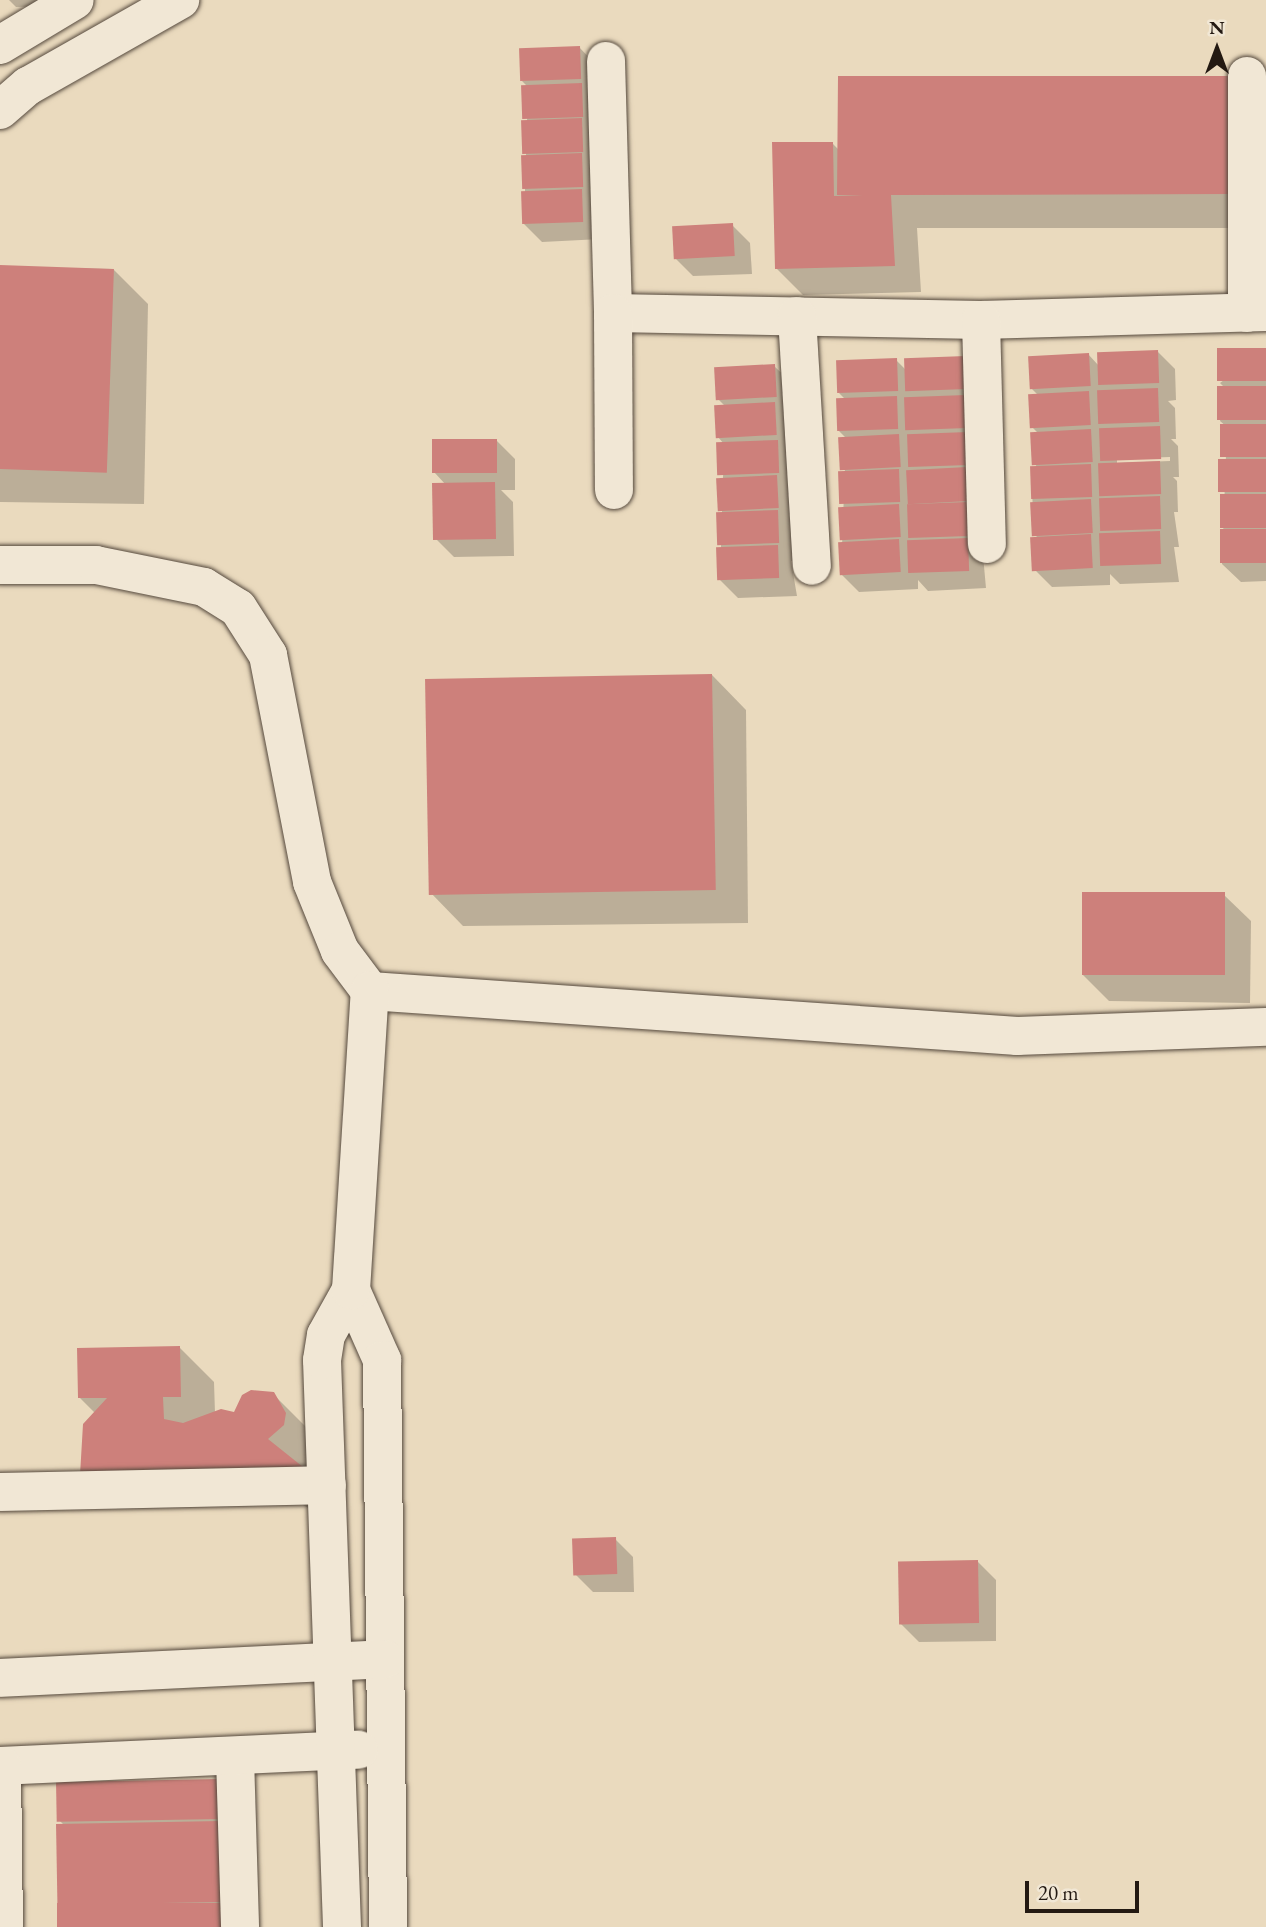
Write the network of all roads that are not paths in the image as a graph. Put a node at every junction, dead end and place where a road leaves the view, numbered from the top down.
1 (75, 0) edge
2 (180, 0) edge
3 (0, 45) edge
4 (606, 61) dead end
5 (1247, 76) dead end
6 (0, 110) edge
7 (1257, 312) edge
8 (612, 313) junction
9 (797, 316) junction
10 (981, 320) junction
11 (614, 490) dead end
12 (987, 544) dead end
13 (0, 565) edge
14 (812, 566) dead end
15 (370, 991) junction
16 (1266, 1027) edge
17 (351, 1290) junction
18 (327, 1485) junction
19 (0, 1492) edge
20 (385, 1659) junction
21 (330, 1663) junction
22 (0, 1678) edge
23 (386, 1750) junction
24 (335, 1751) junction
25 (235, 1757) junction
26 (1, 1766) edge
27 (4, 1927) edge
28 (240, 1927) edge
29 (342, 1927) edge
30 (387, 1927) edge

1 - 3 street
2 - 6 street
4 - 8 street
5 - 7 street
7 - 10 street
8 - 9 street
8 - 11 street
9 - 10 street
9 - 14 street
10 - 12 street
13 - 15 street
15 - 16 street
15 - 17 street
17 - 18 street
17 - 20 street
18 - 19 street
18 - 21 street
20 - 21 street
20 - 23 street
21 - 22 street
21 - 24 street
23 - 24 street
23 - 30 street
24 - 25 street
24 - 29 street
25 - 26 street
25 - 28 street
26 - 27 street

